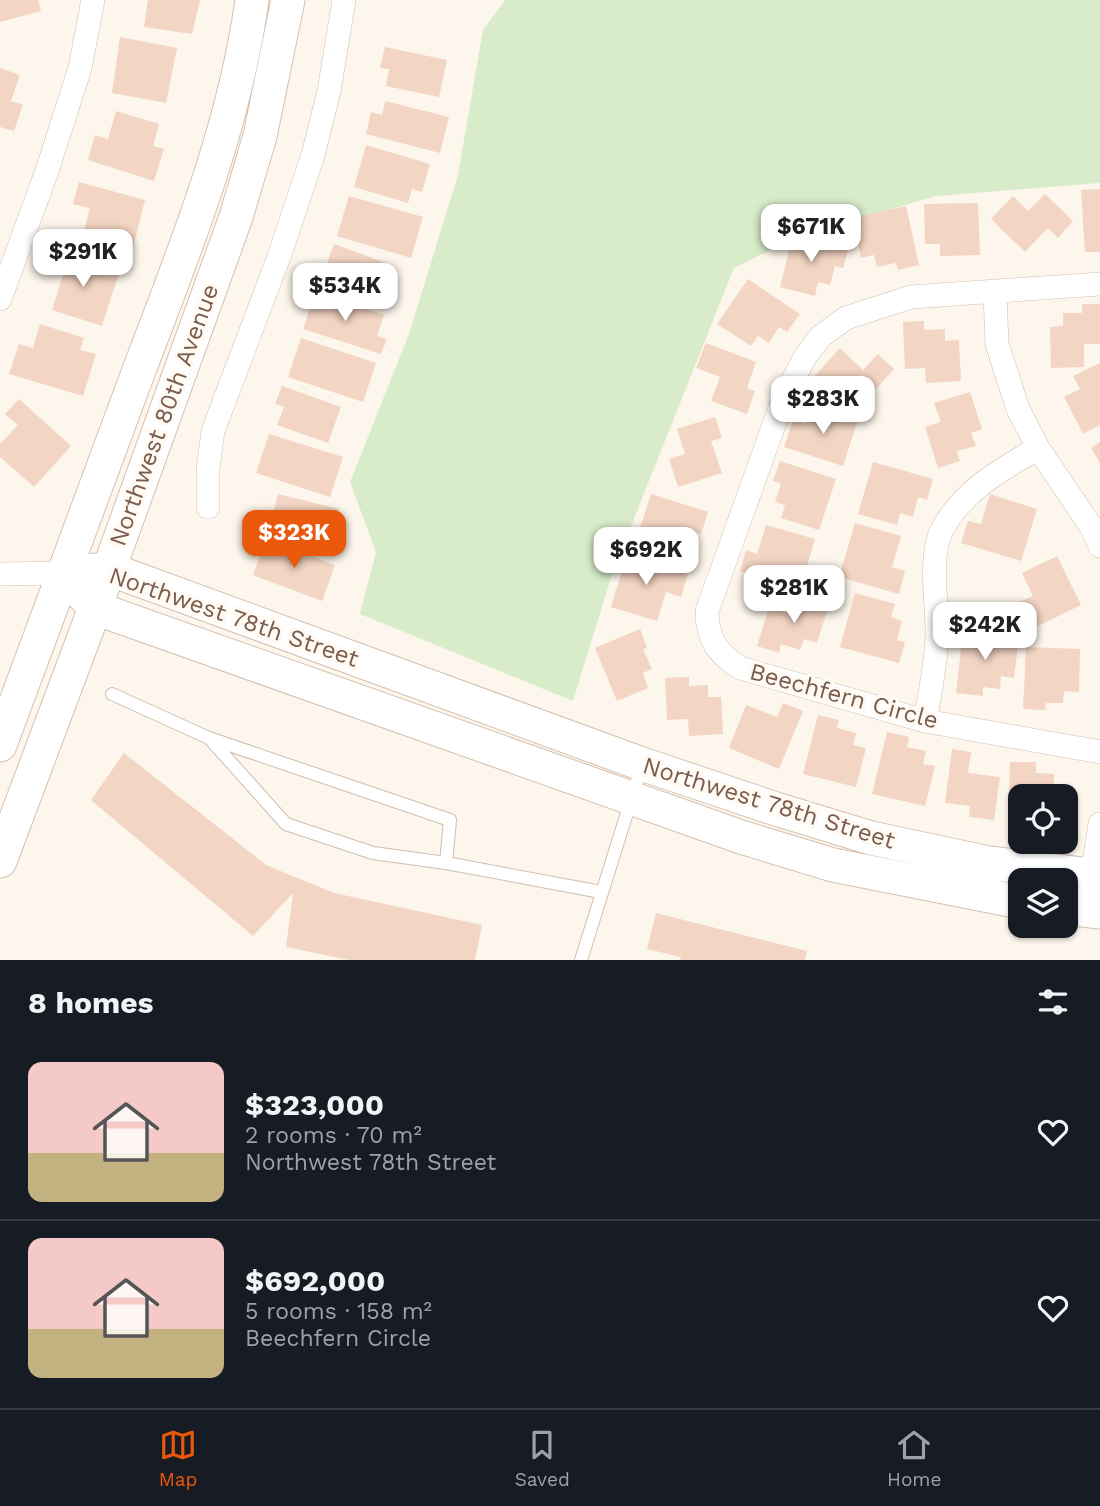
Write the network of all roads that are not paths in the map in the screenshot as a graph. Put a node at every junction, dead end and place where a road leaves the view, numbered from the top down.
1 (93, 0) edge
2 (252, 0) edge
3 (288, 0) edge
4 (344, 0) edge
5 (1100, 284) edge
6 (995, 292) junction
7 (0, 299) edge
8 (1038, 448) junction
9 (208, 507) dead end
10 (1100, 546) edge
11 (109, 569) junction
12 (62, 573) junction
13 (0, 574) edge
14 (95, 608) junction
15 (112, 694) dead end
16 (925, 721) junction
17 (209, 738) junction
18 (0, 745) edge
19 (1100, 752) edge
20 (642, 764) junction
21 (630, 799) junction
22 (1100, 824) edge
23 (0, 861) edge
24 (446, 863) junction
25 (1096, 876) edge
26 (601, 892) junction
27 (1008, 900) edge
28 (1084, 911) edge
29 (580, 960) edge

1 - 7 street
2 - 12 street, Northwest 80th Avenue
3 - 11 street, Northwest 80th Avenue
4 - 9 street
5 - 6 street, Beechfern Circle
6 - 8 street
6 - 16 street, Beechfern Circle
8 - 10 street
8 - 16 street
11 - 12 street, Northwest 78th Street
11 - 14 street, Northwest 80th Avenue
11 - 20 street, Northwest 78th Street
12 - 13 street
12 - 14 street, Northwest 78th Street
12 - 18 street, Northwest 80th Avenue
14 - 21 street, Northwest 78th Street
14 - 23 street, Northwest 80th Avenue
15 - 17 lane
16 - 19 street, Beechfern Circle
17 - 24 lane
17 - 24 lane
20 - 21 lane
20 - 25 street, Northwest 78th Street
21 - 26 lane
21 - 27 street, Northwest 78th Street
22 - 25 street
24 - 26 lane
25 - 28 street
26 - 29 lane

